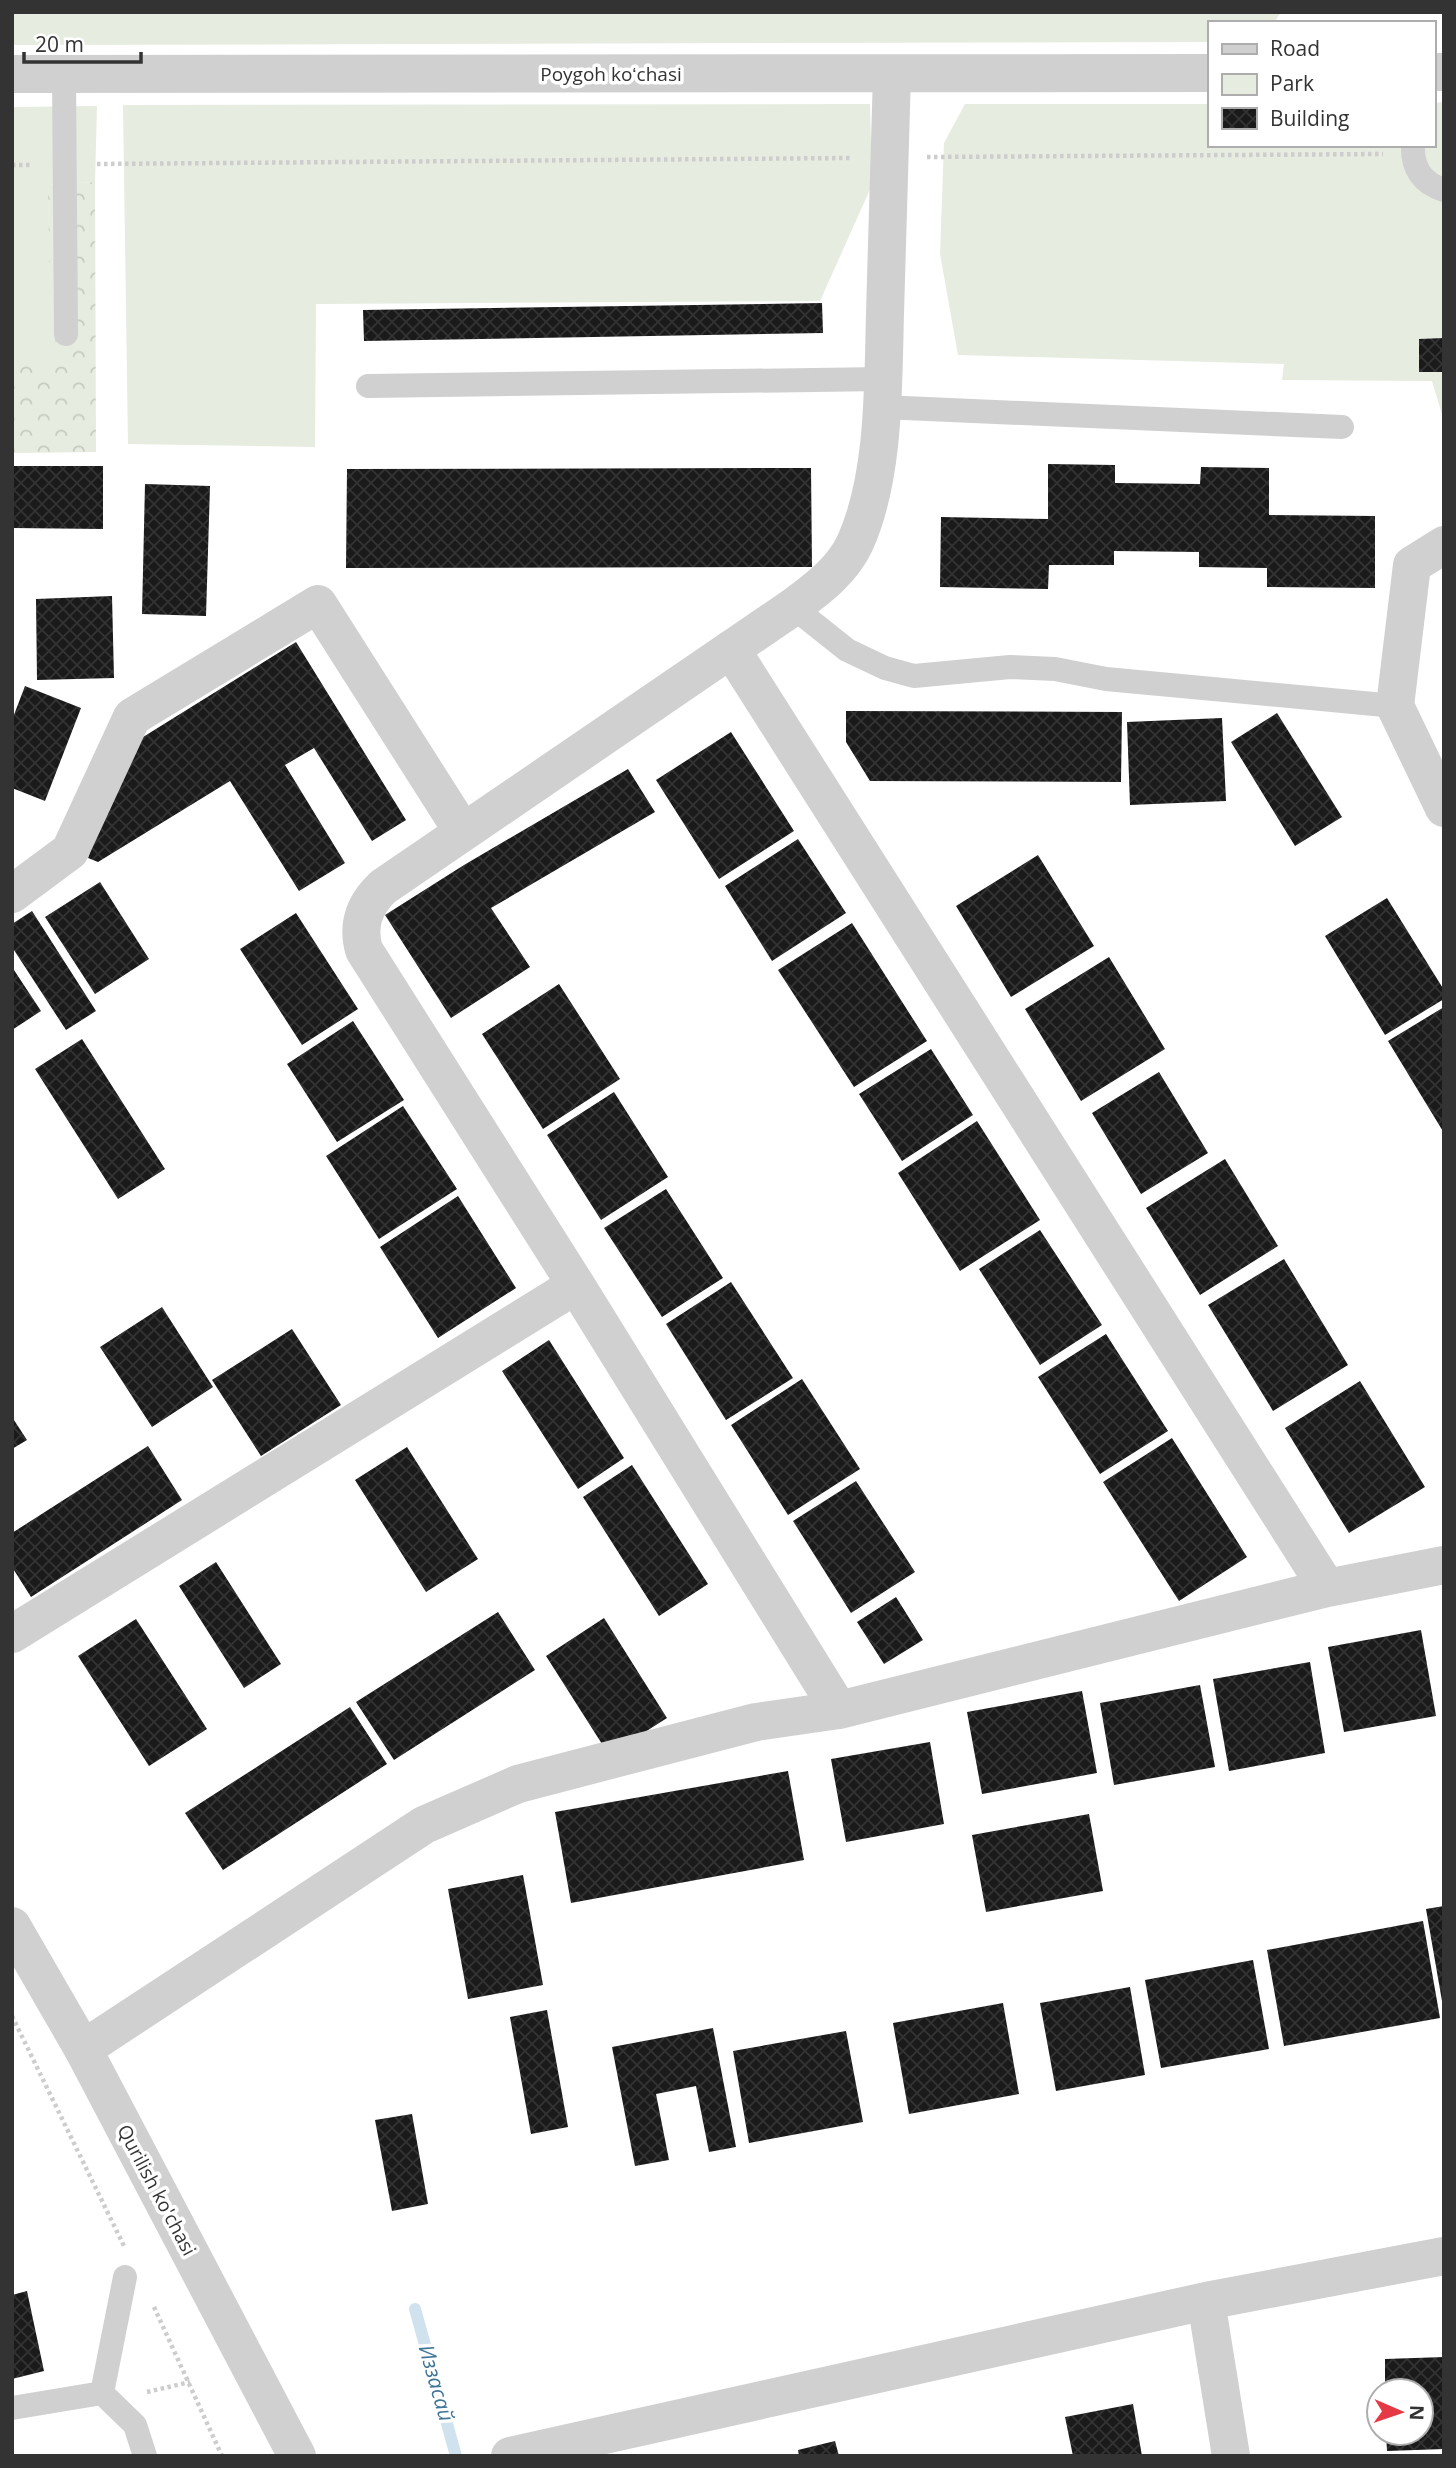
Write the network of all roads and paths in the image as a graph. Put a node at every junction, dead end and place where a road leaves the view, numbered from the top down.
1 (1208, 73) edge
2 (12, 74) edge
3 (64, 74) junction
4 (892, 74) junction
5 (1413, 150) edge
6 (889, 158) junction
7 (12, 165) edge
8 (64, 165) junction
9 (1444, 190) edge
10 (66, 334) dead end
11 (368, 386) dead end
12 (883, 393) junction
13 (1342, 427) dead end
14 (1444, 545) edge
15 (793, 607) junction
16 (731, 649) junction
17 (1395, 706) junction
18 (1444, 808) edge
19 (463, 832) junction
20 (12, 894) edge
21 (576, 1285) junction
22 (1444, 1565) edge
23 (1326, 1588) junction
24 (12, 1634) edge
25 (839, 1710) junction
26 (12, 1926) edge
27 (12, 2016) edge
28 (83, 2049) junction
29 (125, 2247) dead end
30 (1444, 2256) edge
31 (125, 2277) dead end
32 (149, 2296) dead end
33 (1206, 2301) junction
34 (102, 2393) junction
35 (12, 2408) edge
36 (145, 2456) edge
37 (222, 2456) edge
38 (297, 2456) edge
39 (510, 2456) edge
40 (1231, 2456) edge

1 - 4 street, Poygoh koʻchasi
2 - 3 street, Poygoh koʻchasi
3 - 4 street, Poygoh koʻchasi
3 - 8 lane
4 - 6 street
5 - 6 path
5 - 9 lane
6 - 8 path
6 - 12 street
7 - 8 path
8 - 10 lane
11 - 12 lane
12 - 13 lane
12 - 15 street
14 - 17 street
15 - 16 street
15 - 17 lane
16 - 19 street
16 - 23 street
17 - 18 street
19 - 20 street
19 - 21 street
21 - 24 street
21 - 25 street
22 - 23 street
23 - 25 street
25 - 28 street
26 - 28 street, Qurilish ko'chasi
27 - 29 path
28 - 38 street, Qurilish ko'chasi
30 - 33 street
31 - 34 lane
32 - 37 path
33 - 39 street
33 - 40 street
34 - 35 lane
34 - 36 lane

